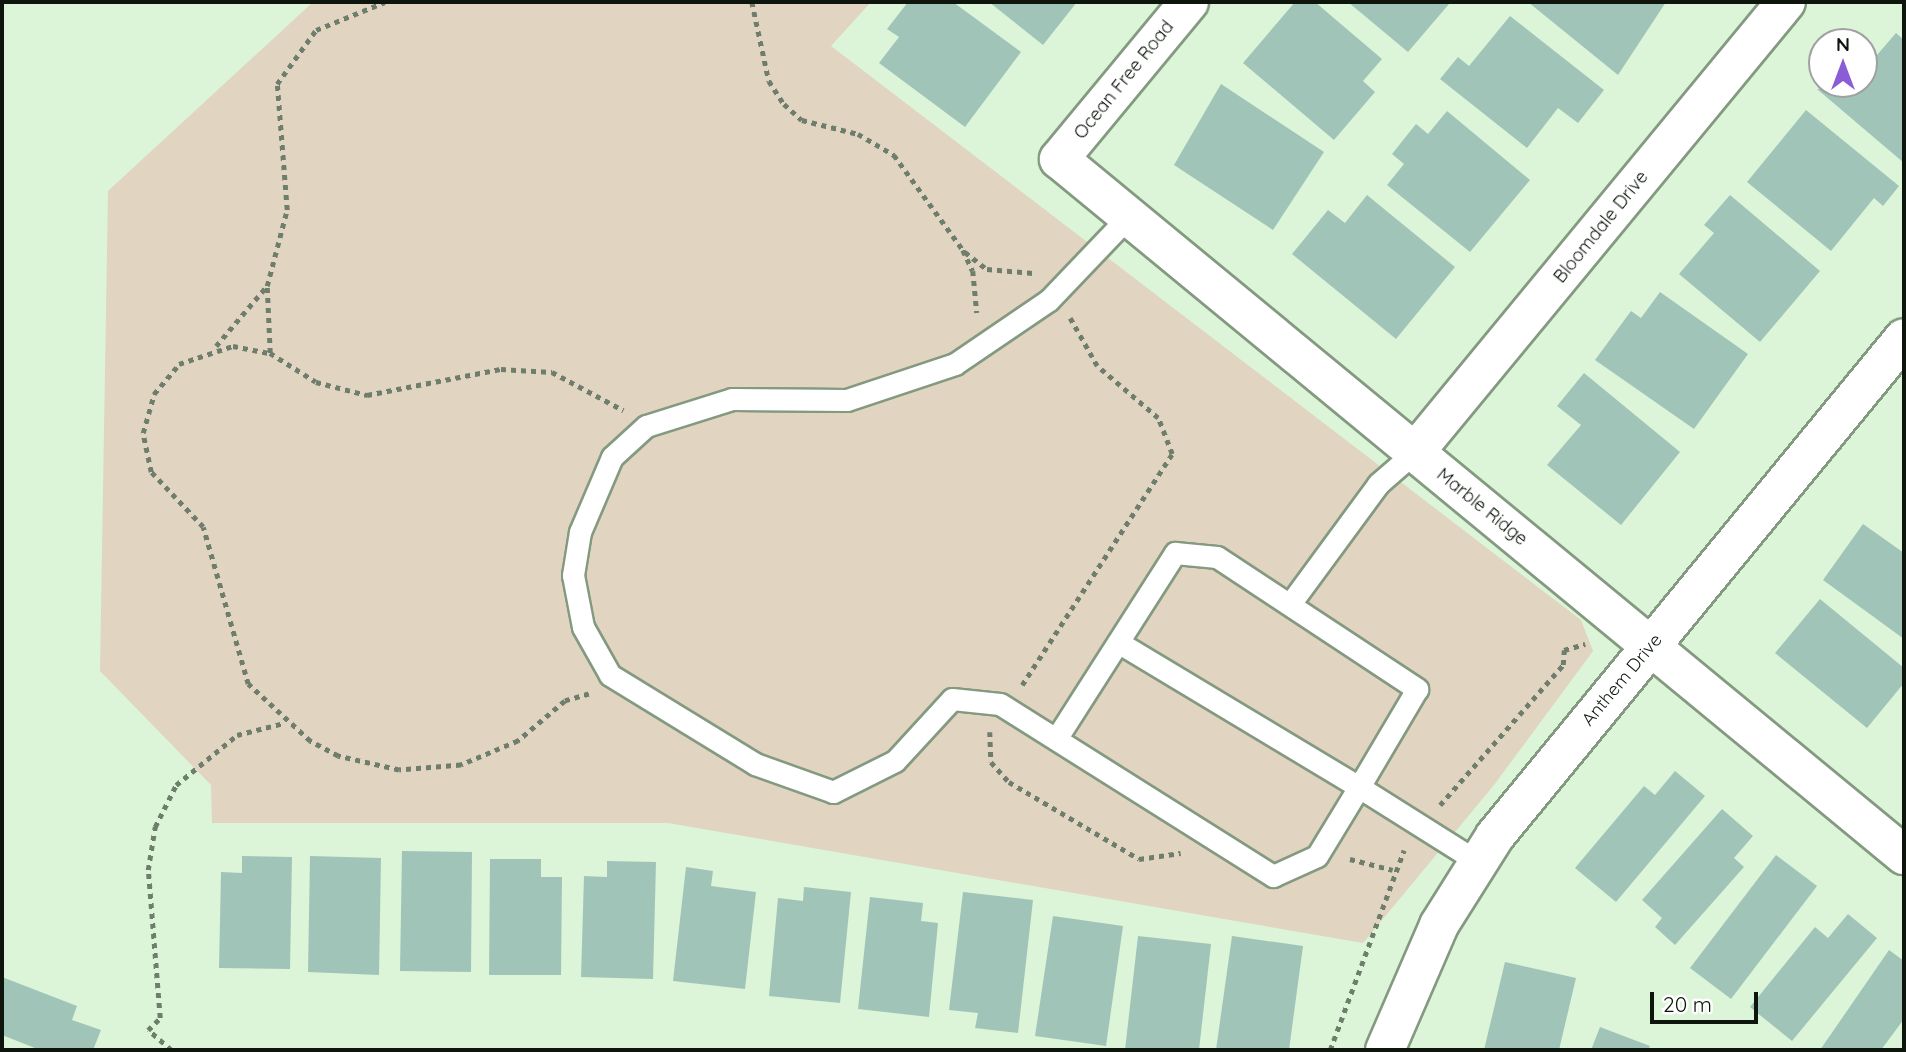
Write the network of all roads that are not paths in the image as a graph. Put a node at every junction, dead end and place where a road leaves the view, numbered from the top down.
1 (1189, 2) edge
2 (1786, 2) edge
3 (1059, 159) joint
4 (1129, 216) junction
5 (1904, 338) edge
6 (1415, 452) junction
7 (1290, 604) junction
8 (1118, 642) junction
9 (1650, 646) junction
10 (1056, 739) junction
11 (1359, 787) junction
12 (1898, 837) edge
13 (1478, 862) junction
14 (1385, 1050) edge

1 - 3 street, Ocean Free Road
2 - 6 street, Bloomdale Drive
3 - 4 street, Marble Ridge
4 - 6 street, Marble Ridge
4 - 10 lane
5 - 9 street, Anthem Drive
6 - 7 lane
6 - 9 street, Marble Ridge
7 - 8 lane
7 - 11 lane
8 - 10 lane
8 - 11 lane
9 - 12 street, Marble Ridge
9 - 13 street, Anthem Drive
10 - 11 lane
11 - 13 lane
13 - 14 street, Anthem Drive

